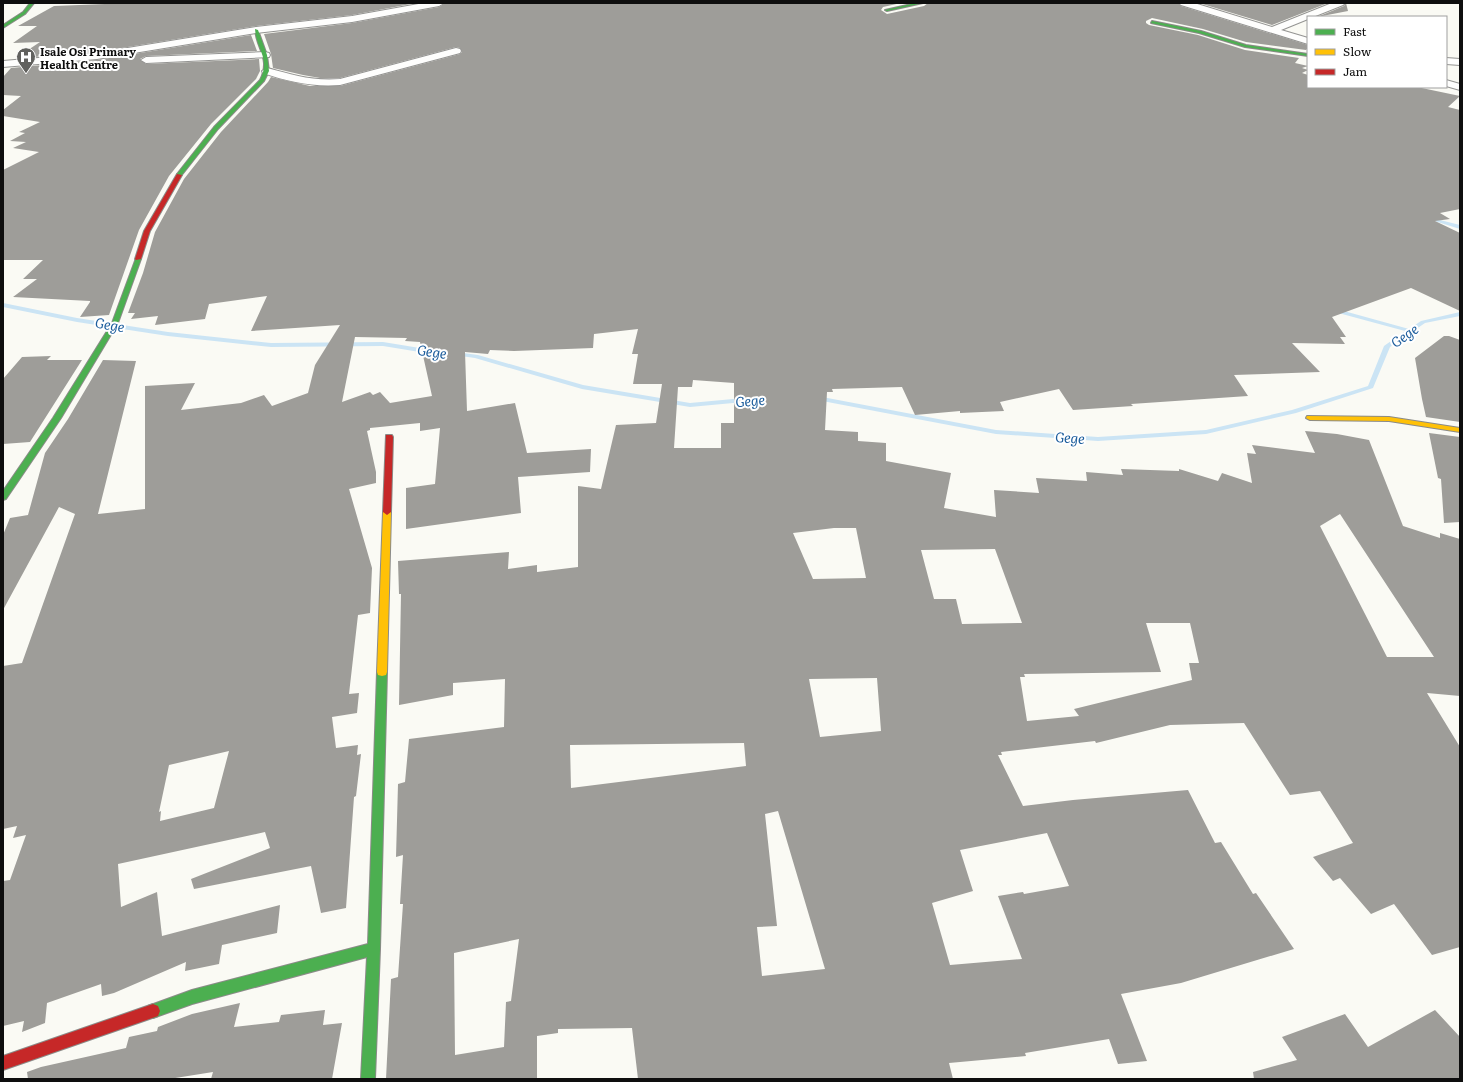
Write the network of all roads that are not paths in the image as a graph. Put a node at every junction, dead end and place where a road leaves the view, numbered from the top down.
1 (32, 3) edge
2 (439, 3) edge
3 (921, 3) edge
4 (1184, 3) edge
5 (1340, 3) edge
6 (419, 5) edge
7 (887, 10) dead end
8 (1307, 16) edge
9 (1307, 16) edge
10 (1152, 22) dead end
11 (3, 27) edge
12 (256, 30) junction
13 (1272, 30) junction
14 (1307, 41) edge
15 (456, 51) dead end
16 (265, 55) junction
17 (1307, 55) edge
18 (1447, 61) edge
19 (30, 62) junction
20 (1460, 62) edge
21 (3, 64) edge
22 (267, 71) junction
23 (1447, 83) edge
24 (1460, 87) edge
25 (1310, 418) dead end
26 (1460, 430) edge
27 (389, 437) dead end
28 (3, 497) edge
29 (374, 949) junction
30 (3, 1063) edge
31 (368, 1079) edge

1 - 11 street
2 - 6 street
3 - 7 street
4 - 13 street
5 - 8 street
6 - 12 street
9 - 13 street
10 - 17 street
12 - 16 street
12 - 19 street
13 - 14 street
15 - 22 street
16 - 19 street
16 - 22 street
18 - 20 street
19 - 21 street
22 - 28 street
23 - 24 street
25 - 26 street
27 - 29 street
29 - 30 street
29 - 31 street

